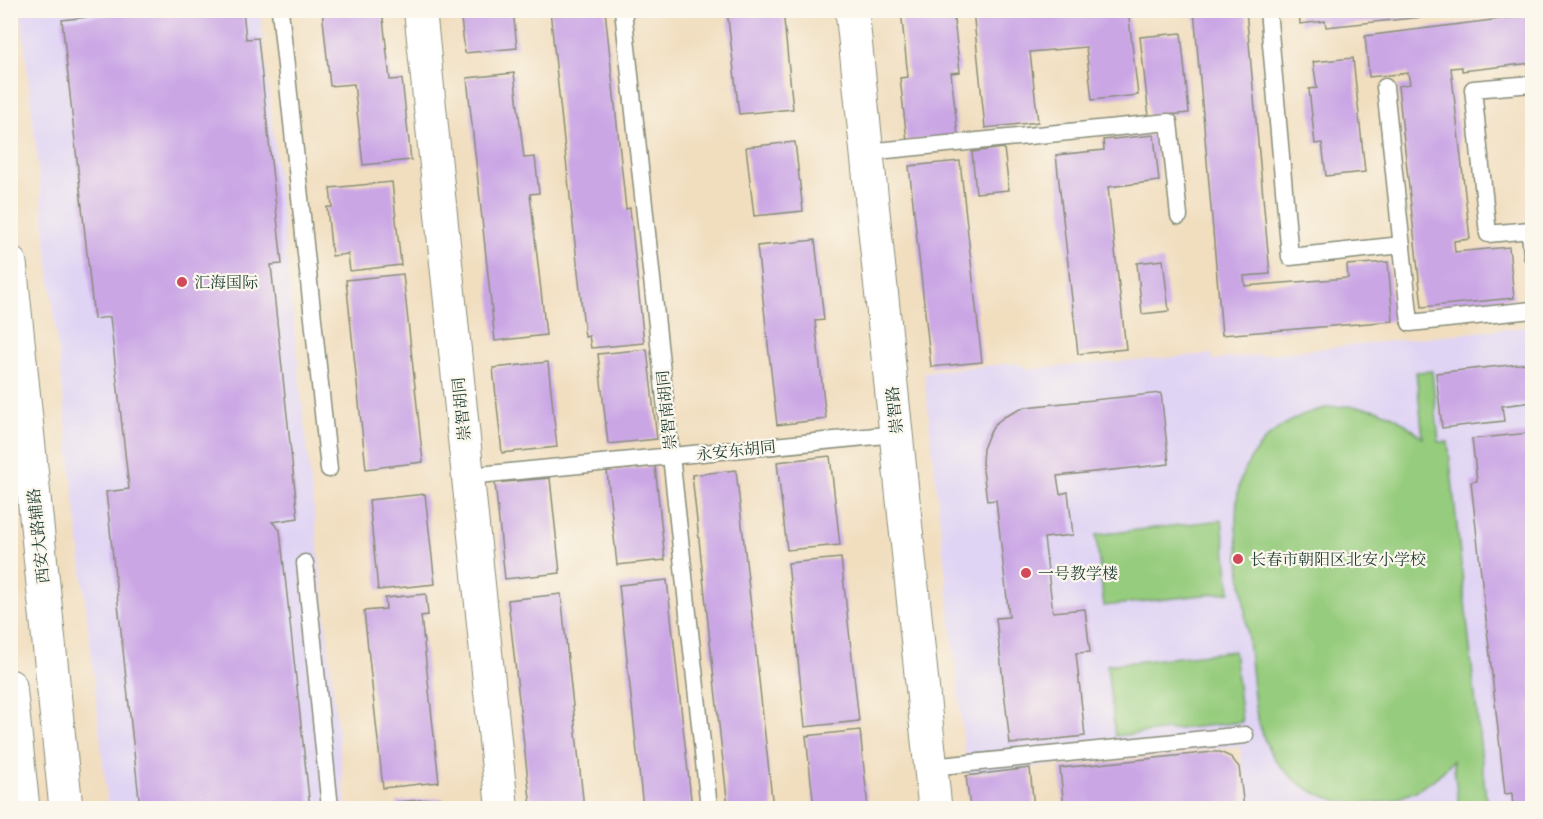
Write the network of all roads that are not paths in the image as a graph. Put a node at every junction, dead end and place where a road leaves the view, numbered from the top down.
1 (280, 10) edge
2 (420, 10) edge
3 (623, 10) edge
4 (852, 10) edge
5 (1268, 10) edge
6 (1533, 84) edge
7 (1385, 87) dead end
8 (867, 152) junction
9 (1179, 216) dead end
10 (1402, 245) junction
11 (1533, 256) edge
12 (10, 263) edge
13 (1533, 310) edge
14 (896, 434) junction
15 (671, 456) junction
16 (329, 469) dead end
17 (468, 476) junction
18 (305, 564) dead end
19 (10, 686) edge
20 (1245, 735) dead end
21 (931, 767) junction
22 (23, 808) edge
23 (66, 808) edge
24 (330, 808) edge
25 (502, 808) edge
26 (709, 808) edge
27 (935, 808) edge

1 - 16 lane
2 - 17 street, 崇智胡同
3 - 15 lane, 崇智南胡同
4 - 8 street, 崇智路
5 - 10 lane
6 - 11 lane
7 - 10 lane
8 - 9 lane
8 - 14 street, 崇智路
10 - 13 lane
12 - 23 street, 西安大路辅路
14 - 15 lane, 永安东胡同
14 - 21 street, 崇智路
15 - 17 lane, 永安东胡同
15 - 26 lane, 崇智南胡同
17 - 25 street, 崇智胡同
18 - 24 lane
19 - 22 street
20 - 21 lane
21 - 27 street, 崇智路

